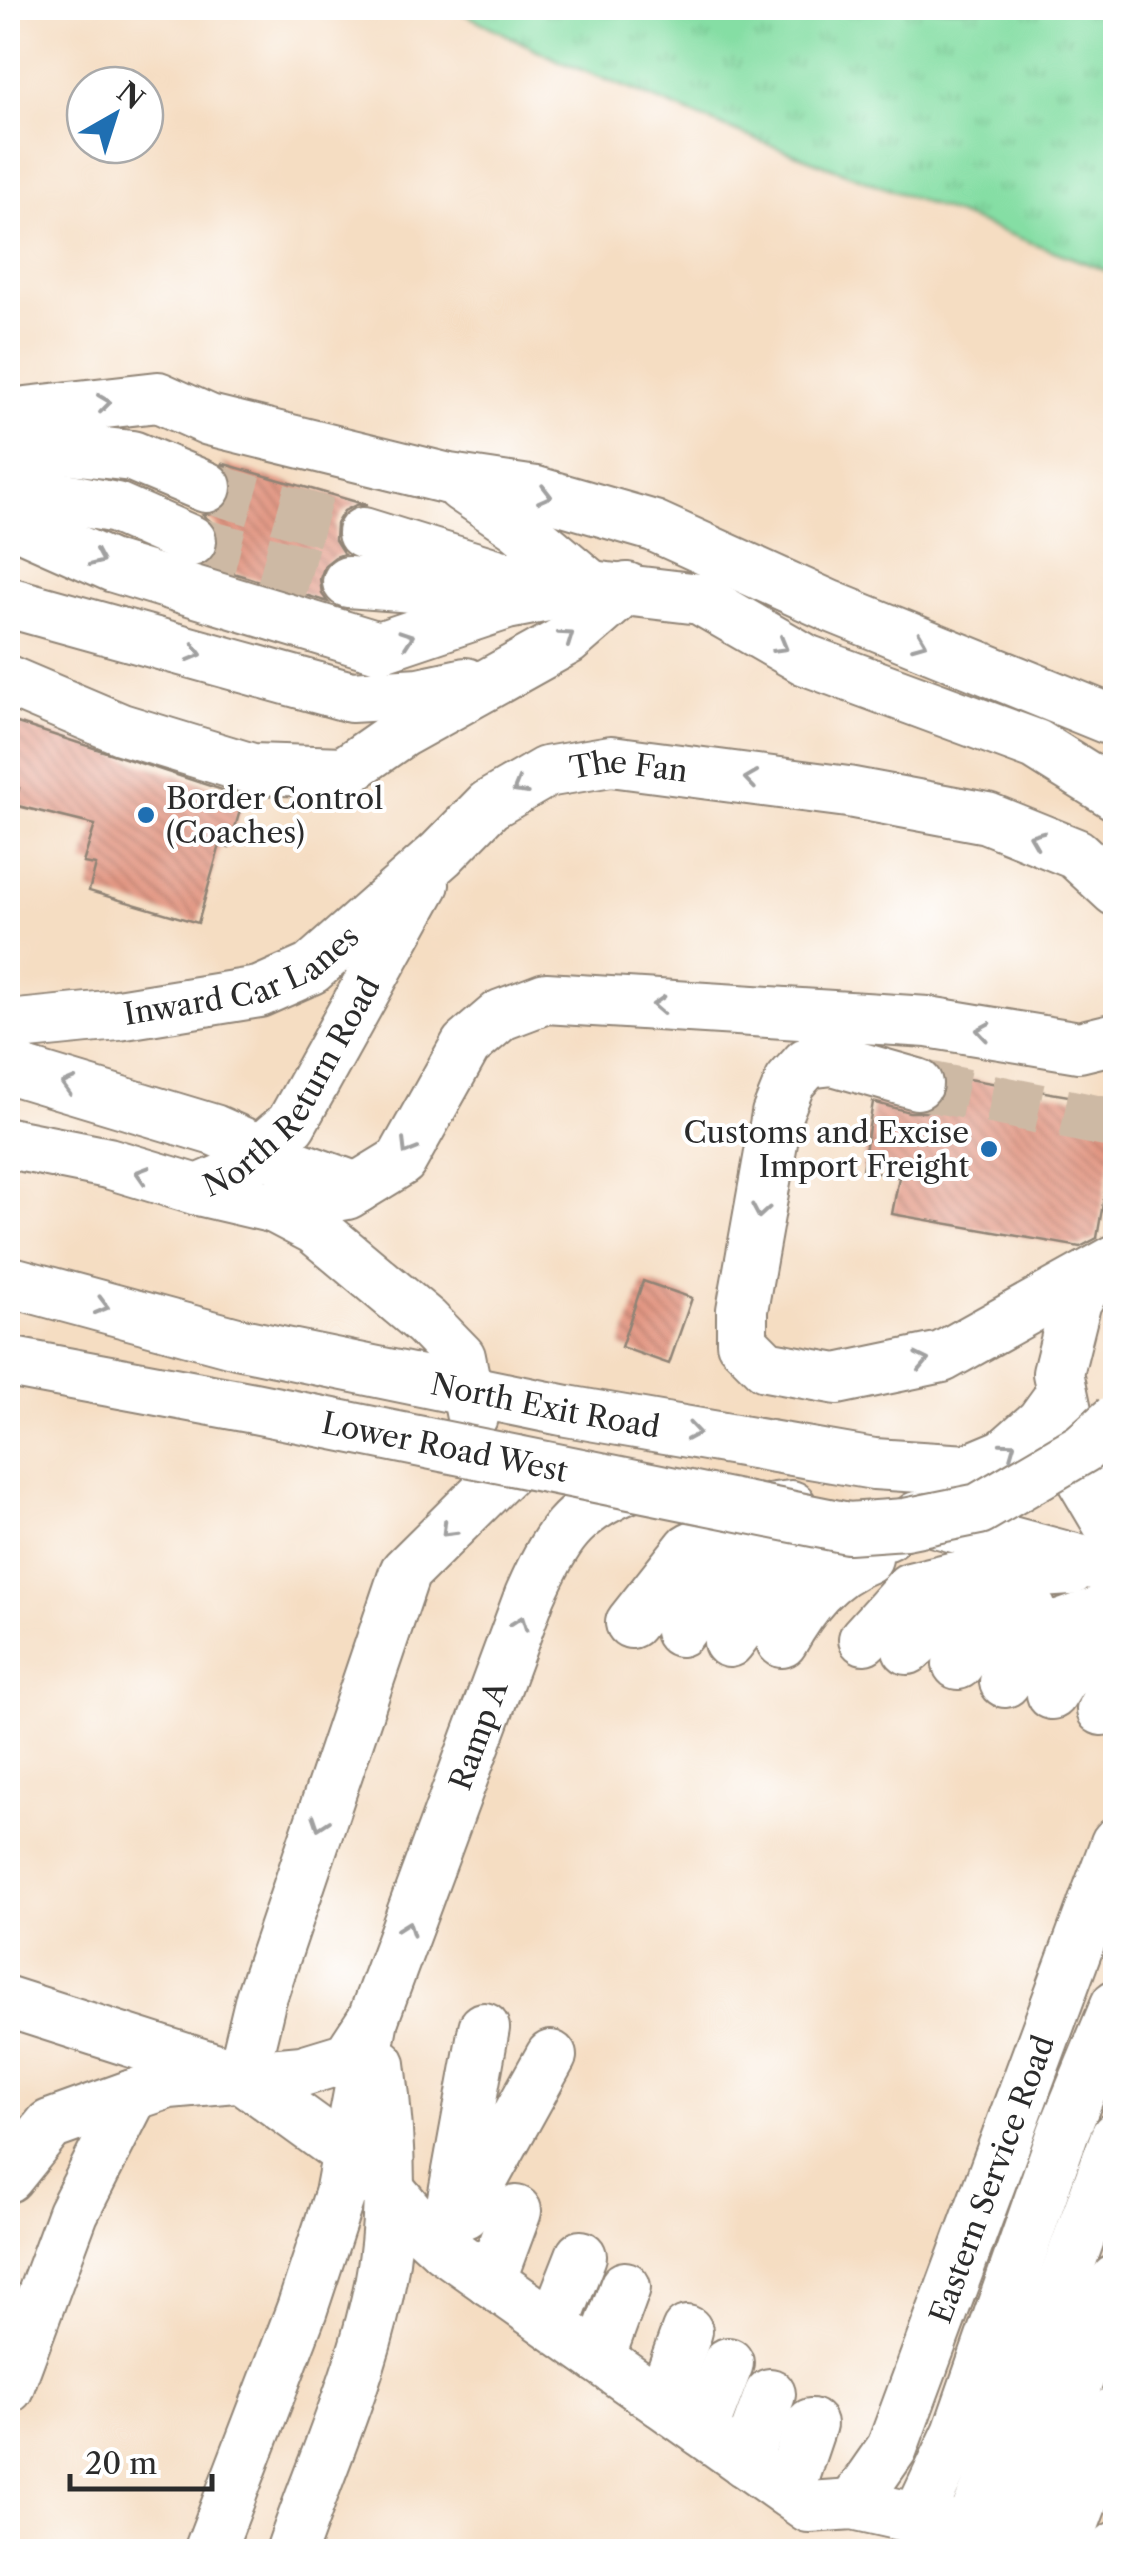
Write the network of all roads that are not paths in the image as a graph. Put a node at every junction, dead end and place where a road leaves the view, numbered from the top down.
1 (8, 414) edge
2 (8, 442) edge
3 (449, 479) junction
4 (8, 487) edge
5 (206, 487) tunnel mouth
6 (8, 520) edge
7 (362, 533) tunnel mouth
8 (191, 542) tunnel mouth
9 (499, 575) junction
10 (8, 582) edge
11 (348, 582) tunnel mouth
12 (610, 588) junction
13 (700, 599) junction
14 (8, 602) edge
15 (830, 606) junction
16 (101, 627) junction
17 (8, 666) edge
18 (501, 676) junction
19 (8, 681) edge
20 (71, 708) junction
21 (1116, 722) edge
22 (1036, 744) junction
23 (1116, 770) edge
24 (1116, 795) edge
25 (441, 854) junction
26 (1116, 891) edge
27 (753, 1011) junction
28 (8, 1026) edge
29 (1097, 1042) edge
30 (8, 1068) edge
31 (790, 1082) junction
32 (917, 1084) tunnel mouth
33 (8, 1143) edge
34 (260, 1151) junction
35 (357, 1188) junction
36 (198, 1190) junction
37 (275, 1208) junction
38 (1105, 1266) edge
39 (8, 1281) edge
40 (8, 1359) edge
41 (466, 1390) junction
42 (1062, 1393) junction
43 (1116, 1418) edge
44 (498, 1458) junction
45 (630, 1486) junction
46 (864, 1506) junction
47 (956, 1526) junction
48 (1114, 1570) edge
49 (1116, 1617) edge
50 (1116, 1630) edge
51 (1116, 1648) edge
52 (880, 1658) edge
53 (1116, 1844) edge
54 (8, 2002) edge
55 (1116, 2005) edge
56 (373, 2019) junction
57 (516, 2041) dead end
58 (1116, 2074) edge
59 (242, 2076) junction
60 (134, 2095) junction
61 (1116, 2137) edge
62 (348, 2153) junction
63 (8, 2177) edge
64 (389, 2189) junction
65 (1116, 2208) edge
66 (444, 2248) junction
67 (1116, 2280) edge
68 (675, 2325) junction
69 (1116, 2348) edge
70 (8, 2388) edge
71 (662, 2400) junction
72 (1116, 2411) edge
73 (1116, 2486) edge
74 (969, 2538) edge
75 (209, 2552) edge
76 (290, 2552) edge
77 (1039, 2552) edge
78 (1063, 2552) edge
79 (1091, 2552) edge

1 -> 3 lane
2 - 5 lane
3 - 12 lane
3 -> 15 lane
4 - 8 lane
6 -> 12 lane
7 - 9 lane
9 - 11 lane
9 - 12 lane
10 - 16 lane
12 - 13 lane
18 -> 12 lane
13 - 15 lane
13 -> 22 lane
14 - 16 lane
15 -> 21 lane
16 -> 18 lane
17 - 20 lane
18 - 20 lane
19 - 20 lane
22 - 23 lane
22 - 24 lane
26 -> 25 lane, The Fan
25 - 28 lane, Inward Car Lanes
25 - 34 lane, North Return Road
29 -> 27 lane
27 - 31 lane
27 -> 35 lane
34 -> 30 lane
31 - 32 lane
31 -> 38 lane
36 -> 33 lane, North Return Road
34 - 35 lane
34 - 36 lane, North Return Road
35 - 37 lane
36 - 37 lane
37 - 41 lane
38 - 42 lane
39 -> 41 lane, North Exit Road
40 - 44 lane, Lower Road West
40 - 45 lane, bridge
41 -> 42 lane, North Exit Road
41 - 44 lane
42 - 48 lane
43 - 45 lane, bridge
44 - 46 lane, Lower Road West
44 -> 59 lane
56 -> 45 lane, Ramp A
46 - 47 lane, Lower Road West
46 - 52 lane
47 - 48 lane, Lower Road West
47 - 52 lane
47 - 52 lane
48 - 52 lane
48 - 52 lane
49 - 52 lane
50 - 52 lane
51 - 52 lane
53 - 71 lane, Eastern Service Road
54 - 59 lane
55 - 74 lane
56 - 59 lane
56 - 62 lane
56 - 64 lane
57 - 66 lane
58 - 74 lane
59 - 60 lane
59 - 62 lane
60 - 63 lane
60 - 70 lane
61 - 74 lane
62 - 64 lane
62 - 75 lane
64 - 66 lane
64 - 76 lane
65 - 74 lane
66 - 71 lane
67 - 74 lane
68 - 71 lane
68 - 71 lane
68 - 71 lane
68 - 71 lane
68 - 71 lane
69 - 77 lane
71 - 74 lane
72 - 78 lane
73 - 79 lane

